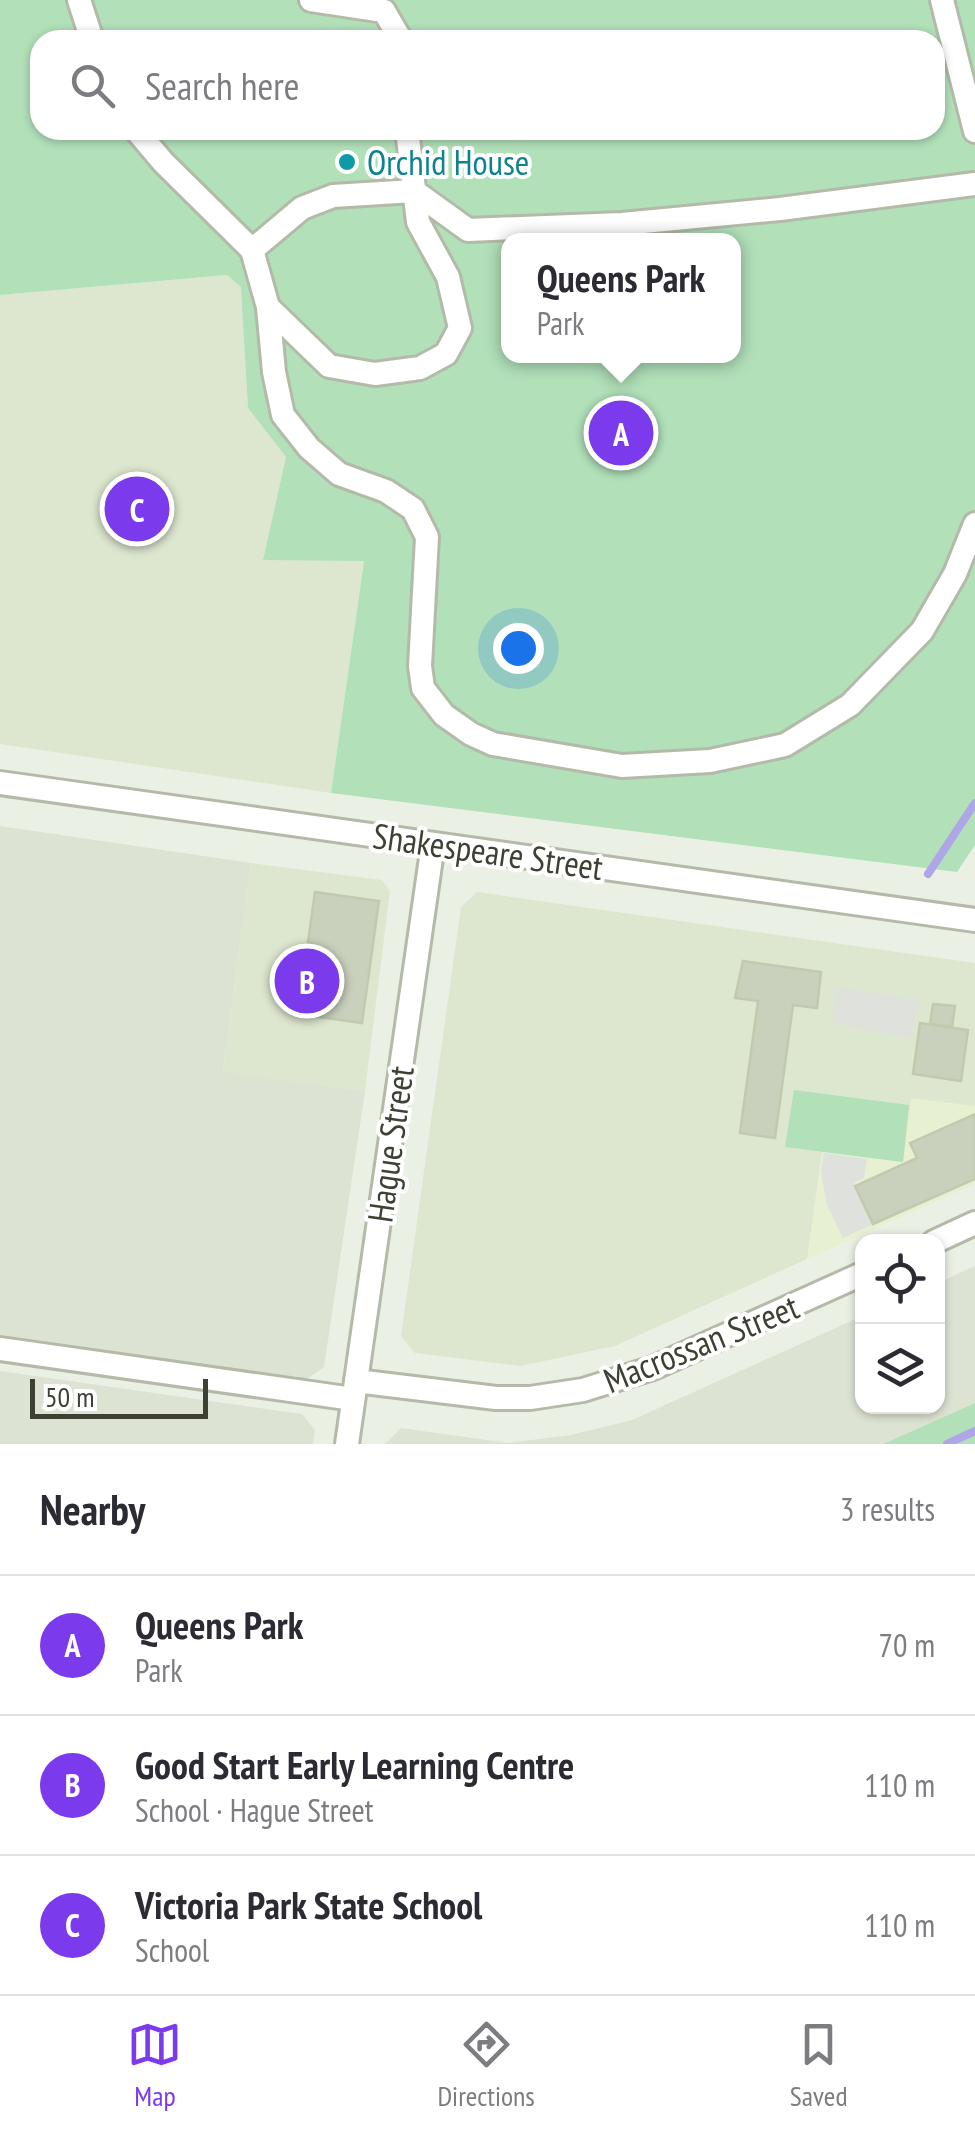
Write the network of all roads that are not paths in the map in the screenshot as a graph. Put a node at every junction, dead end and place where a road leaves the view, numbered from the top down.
1 (79, 0) edge
2 (310, 0) edge
3 (942, 0) edge
4 (89, 30) edge
5 (395, 30) edge
6 (975, 131) edge
7 (144, 140) edge
8 (407, 140) edge
9 (975, 184) edge
10 (414, 190) junction
11 (252, 250) junction
12 (268, 307) junction
13 (975, 524) edge
14 (0, 783) edge
15 (433, 844) junction
16 (975, 920) edge
17 (975, 1223) edge
18 (945, 1237) edge
19 (855, 1277) edge
20 (0, 1349) edge
21 (355, 1390) junction
22 (348, 1444) edge

1 - 4 street
2 - 5 street
3 - 6 street
7 - 11 street
8 - 10 street
9 - 10 street
10 - 11 street
10 - 12 street
11 - 12 street
12 - 13 street
14 - 15 street, Shakespeare Street
15 - 16 street, Shakespeare Street
15 - 21 street, Hague Street
17 - 18 street
19 - 21 street, Macrossan Street
20 - 21 street, Macrossan Street
21 - 22 street, Hague Street

